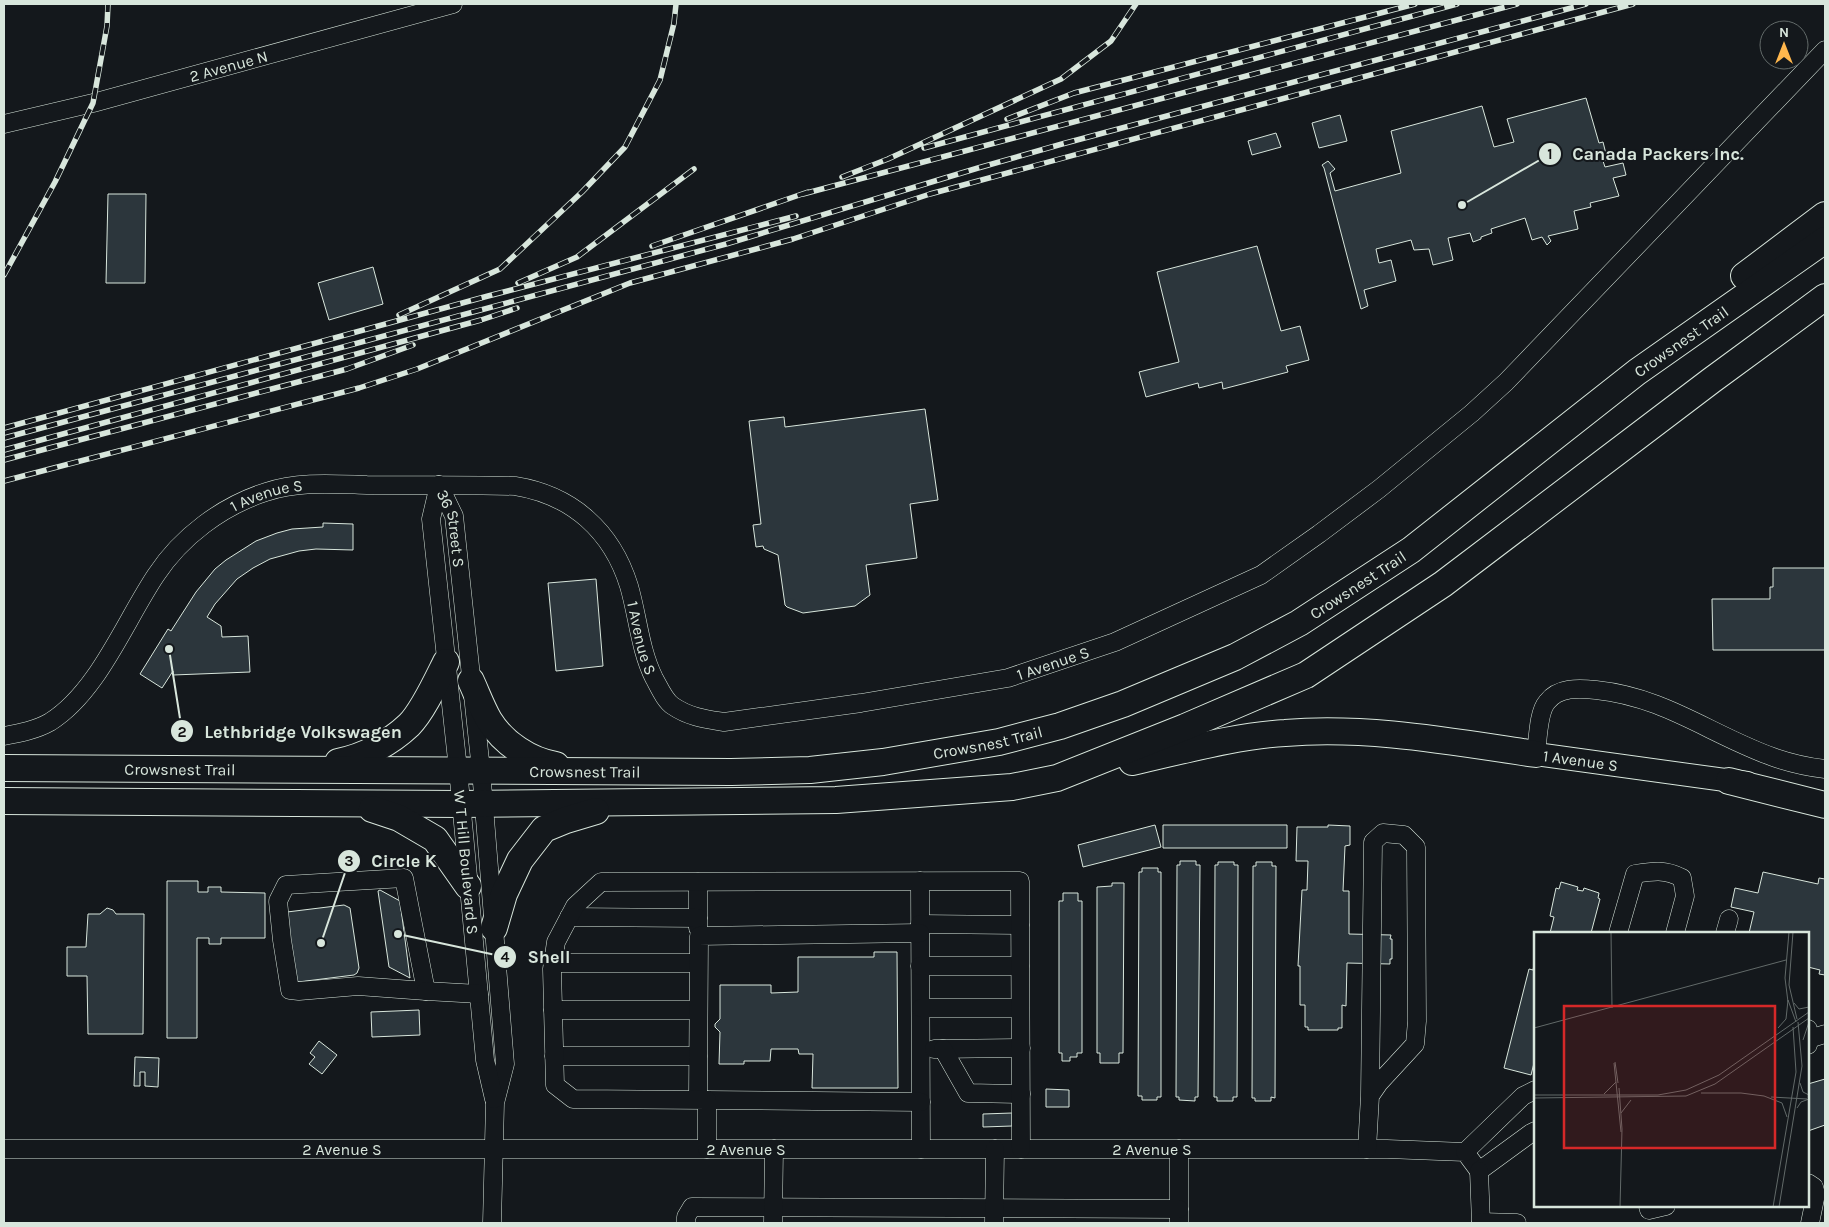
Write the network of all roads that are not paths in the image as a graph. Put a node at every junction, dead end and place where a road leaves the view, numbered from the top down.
1 (453, 4) edge
2 (417, 9) edge
3 (1825, 50) edge
4 (4, 124) edge
5 (1825, 215) edge
6 (1825, 240) edge
7 (1825, 278) edge
8 (1825, 297) edge
9 (1637, 372) junction
10 (1712, 380) junction
11 (439, 485) junction
12 (446, 662) junction
13 (471, 681) junction
14 (4, 736) edge
15 (1536, 754) junction
16 (4, 768) edge
17 (287, 769) junction
18 (1825, 769) edge
19 (469, 770) junction
20 (583, 771) junction
21 (1058, 778) junction
22 (1729, 780) junction
23 (1825, 793) edge
24 (4, 801) edge
25 (626, 802) junction
26 (349, 803) junction
27 (472, 804) junction
28 (1825, 805) edge
29 (698, 882) junction
30 (920, 882) junction
31 (468, 886) junction
32 (569, 917) junction
33 (698, 918) junction
34 (1020, 925) junction
35 (494, 928) junction
36 (920, 929) junction
37 (1618, 932) edge
38 (1675, 932) edge
39 (699, 936) junction
40 (553, 962) junction
41 (698, 963) junction
42 (920, 966) junction
43 (1020, 966) junction
44 (426, 991) junction
45 (479, 994) junction
46 (920, 1008) junction
47 (1020, 1008) junction
48 (553, 1010) junction
49 (698, 1010) junction
50 (1020, 1048) junction
51 (920, 1049) junction
52 (943, 1049) junction
53 (554, 1056) junction
54 (698, 1056) junction
55 (1534, 1090) edge
56 (1020, 1094) junction
57 (1370, 1096) junction
58 (702, 1100) junction
59 (920, 1102) junction
60 (495, 1103) junction
61 (1534, 1132) edge
62 (4, 1149) edge
63 (494, 1149) junction
64 (707, 1149) junction
65 (774, 1149) junction
66 (920, 1149) junction
67 (995, 1149) junction
68 (1021, 1149) junction
69 (1179, 1149) junction
70 (1367, 1149) junction
71 (1464, 1152) junction
72 (1479, 1171) junction
73 (1809, 1184) edge
74 (774, 1215) edge
75 (994, 1216) edge
76 (1179, 1216) edge
77 (492, 1223) edge
78 (686, 1223) edge
79 (1481, 1223) edge
80 (1517, 1223) edge
81 (1810, 1223) edge

1 - 2 street, 2 Avenue N
2 - 4 street, 2 Avenue N
3 - 11 street, 1 Avenue S
5 - 9 highway
6 - 9 highway, Crowsnest Trail
7 - 10 highway
8 - 10 highway, Crowsnest Trail
9 - 20 highway, Crowsnest Trail
10 - 21 highway, Crowsnest Trail
11 - 12 street, 36 Street S
11 - 13 street, 36 Street S
11 - 14 street, 1 Avenue S
12 - 17 highway
12 - 19 street, 36 Street S
13 - 19 street, 36 Street S
13 - 20 highway
15 - 18 street, 1 Avenue S
15 - 21 highway
15 - 22 main road, 1 Avenue S
16 - 17 highway, Crowsnest Trail
17 - 19 highway, Crowsnest Trail
19 - 20 highway, Crowsnest Trail
19 - 27 street
21 - 25 highway, Crowsnest Trail
22 - 23 main road, 1 Avenue S
22 - 28 highway
24 - 26 highway, Crowsnest Trail
25 - 27 highway, Crowsnest Trail
25 - 35 highway
26 - 27 highway, Crowsnest Trail
26 - 31 highway
27 - 31 street, W T Hill Boulevard S
27 - 35 street, W T Hill Boulevard S
29 - 30 street
29 - 32 street
29 - 33 street
30 - 34 street
30 - 36 street
31 - 45 street, W T Hill Boulevard S
32 - 33 street
32 - 40 street
33 - 39 street
34 - 36 street
34 - 43 street
35 - 60 street, W T Hill Boulevard S
36 - 39 street
36 - 42 street
37 - 38 street
39 - 41 street
40 - 41 street
40 - 48 street
41 - 49 street
42 - 43 street
42 - 46 street
43 - 47 street
44 - 44 street
44 - 45 street
45 - 60 street, W T Hill Boulevard S
46 - 47 street
46 - 51 street
47 - 50 street
48 - 49 street
48 - 53 street
49 - 54 street
50 - 52 street
50 - 56 street
51 - 52 street
51 - 59 street
52 - 56 street
53 - 54 street
53 - 58 street
54 - 58 street
55 - 71 street
56 - 68 street
57 - 57 street
57 - 70 street
58 - 59 street
58 - 64 street
59 - 66 street
60 - 63 street, W T Hill Boulevard S
61 - 72 street
62 - 63 street, 2 Avenue S
63 - 64 street, 2 Avenue S
63 - 77 street, W T Hill Boulevard S
64 - 65 street, 2 Avenue S
65 - 66 street, 2 Avenue S
65 - 74 street
66 - 67 street, 2 Avenue S
67 - 68 street, 2 Avenue S
67 - 75 street
68 - 69 street, 2 Avenue S
69 - 70 street, 2 Avenue S
69 - 76 street
70 - 71 street, 2 Avenue S
71 - 72 street
72 - 79 street
73 - 81 street
74 - 75 street
74 - 78 street
75 - 76 street
79 - 80 street

